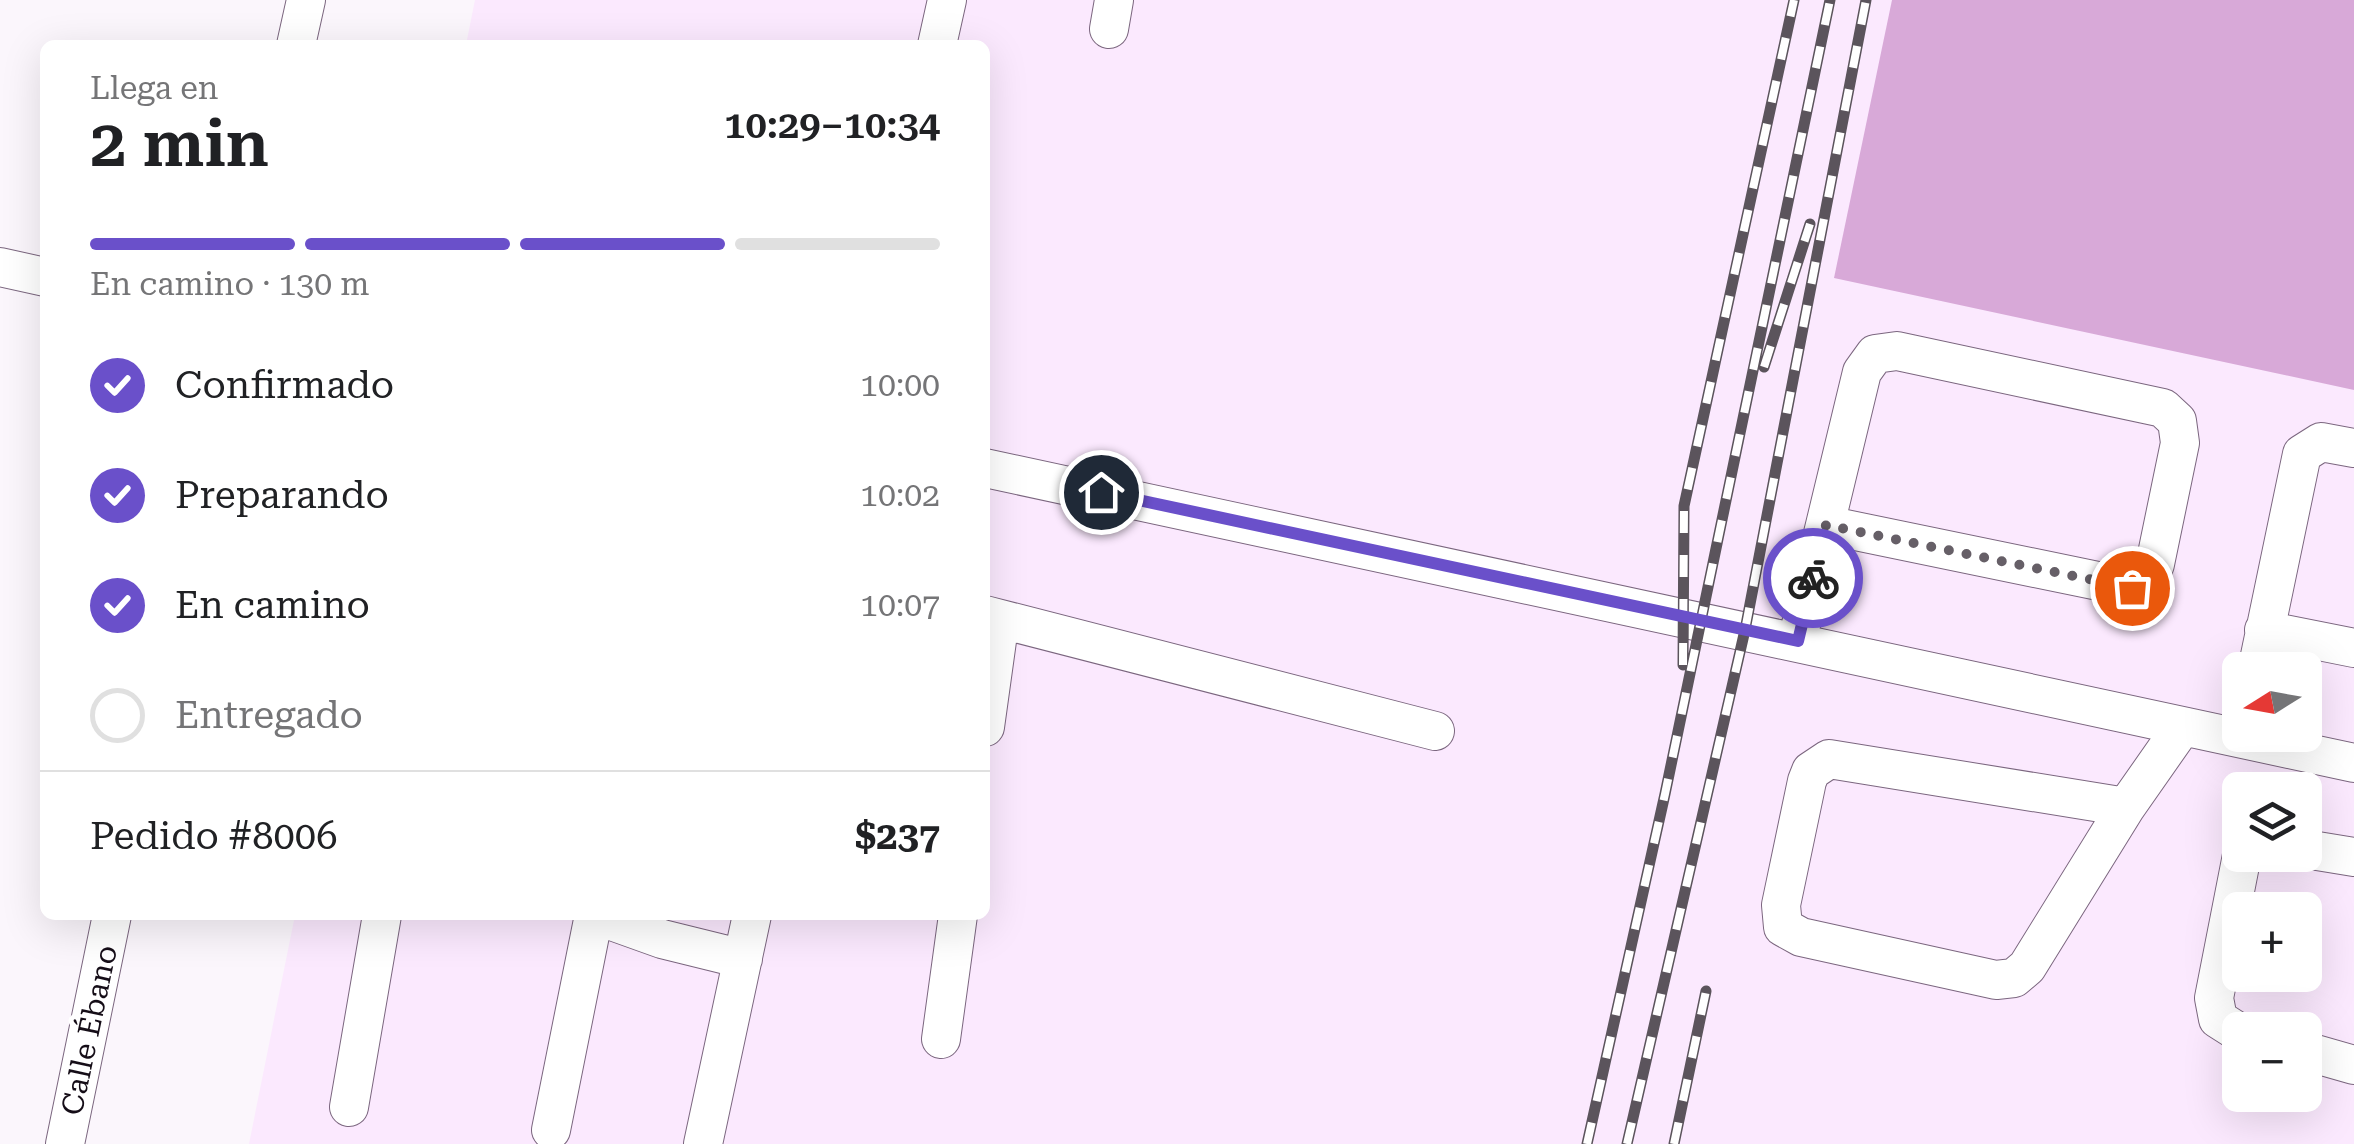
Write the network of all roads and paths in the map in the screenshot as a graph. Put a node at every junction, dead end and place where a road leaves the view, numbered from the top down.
1 (306, 0) edge
2 (947, 0) edge
3 (297, 40) edge
4 (938, 40) edge
5 (0, 267) edge
6 (40, 275) edge
7 (2354, 448) edge
8 (990, 469) edge
9 (1826, 525) junction
10 (993, 617) edge
11 (2264, 630) junction
12 (1798, 641) junction
13 (2354, 648) edge
14 (2260, 652) edge
15 (990, 658) edge
16 (2182, 727) junction
17 (1435, 731) dead end
18 (2222, 734) edge
19 (2306, 752) edge
20 (2354, 763) edge
21 (2126, 807) junction
22 (2322, 852) edge
23 (2354, 858) edge
24 (2239, 872) edge
25 (111, 920) edge
26 (381, 920) edge
27 (593, 920) edge
28 (608, 920) edge
29 (751, 920) edge
30 (957, 920) edge
31 (743, 959) junction
32 (2222, 1022) edge
33 (941, 1039) dead end
34 (2322, 1056) edge
35 (2354, 1065) edge
36 (348, 1107) dead end
37 (551, 1130) dead end
38 (65, 1144) edge
39 (703, 1144) edge

1 - 3 street
2 - 4 street
5 - 6 street
7 - 11 street
8 - 12 street
9 - 9 street
9 - 12 street
10 - 15 street
10 - 17 street
11 - 13 street
11 - 14 street
12 - 16 street
16 - 18 street
16 - 21 street
19 - 20 street
21 - 21 street
22 - 23 street
24 - 32 street
25 - 38 street, Calle Ébano
26 - 36 street
27 - 37 street
28 - 31 street
29 - 31 street
30 - 33 street
31 - 39 street
34 - 35 street

